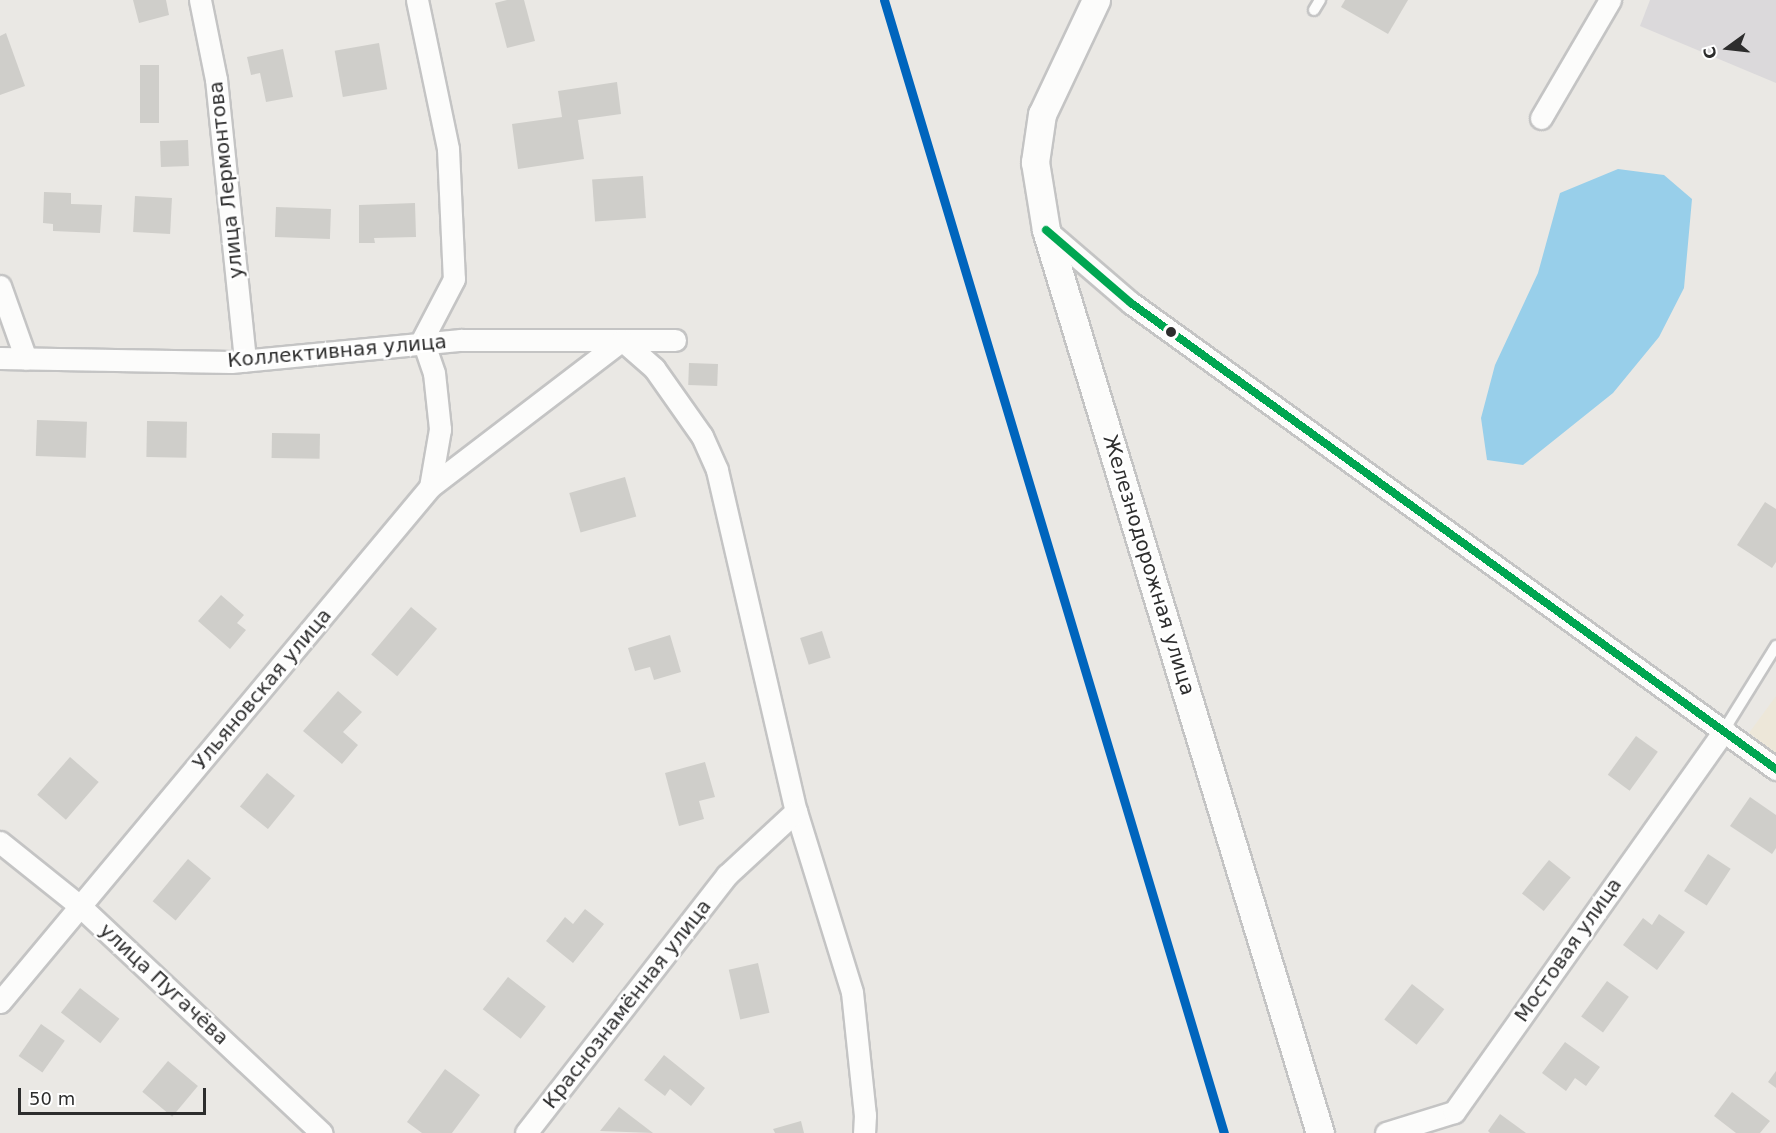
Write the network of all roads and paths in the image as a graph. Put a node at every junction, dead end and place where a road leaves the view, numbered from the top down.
1 (200, 0) edge
2 (417, 0) edge
3 (1096, 0) edge
4 (1320, 0) edge
5 (1610, 0) edge
6 (1314, 10) dead end
7 (1541, 118) dead end
8 (1046, 230) junction
9 (0, 286) edge
10 (622, 340) junction
11 (675, 340) dead end
12 (422, 344) junction
13 (0, 358) edge
14 (26, 359) junction
15 (246, 361) junction
16 (430, 487) junction
17 (1776, 646) edge
18 (1724, 730) junction
19 (1776, 770) edge
20 (796, 811) junction
21 (0, 842) edge
22 (81, 907) junction
23 (0, 1002) edge
24 (1421, 1128) edge
25 (322, 1133) edge
26 (526, 1133) edge
27 (864, 1133) edge
28 (1320, 1133) edge
29 (1386, 1133) edge

1 - 15 street, улица Лермонтова
2 - 12 street
3 - 8 street, Железнодорожная улица
4 - 6 lane
5 - 7 street
8 - 18 street
8 - 28 street, Железнодорожная улица
9 - 14 street
10 - 11 street, Коллективная улица
10 - 12 street, Коллективная улица
10 - 16 street
10 - 20 street
12 - 15 street, Коллективная улица
12 - 16 street, Ульяновская улица
13 - 14 street, Коллективная улица
14 - 15 street, Коллективная улица
16 - 22 street, Ульяновская улица
17 - 18 lane
18 - 19 street
18 - 24 street, Мостовая улица
20 - 26 street, Краснознамённая улица
20 - 27 street
21 - 22 street, улица Пугачёва
22 - 23 street, Ульяновская улица
22 - 25 street, улица Пугачёва
24 - 29 street, Мостовая улица

